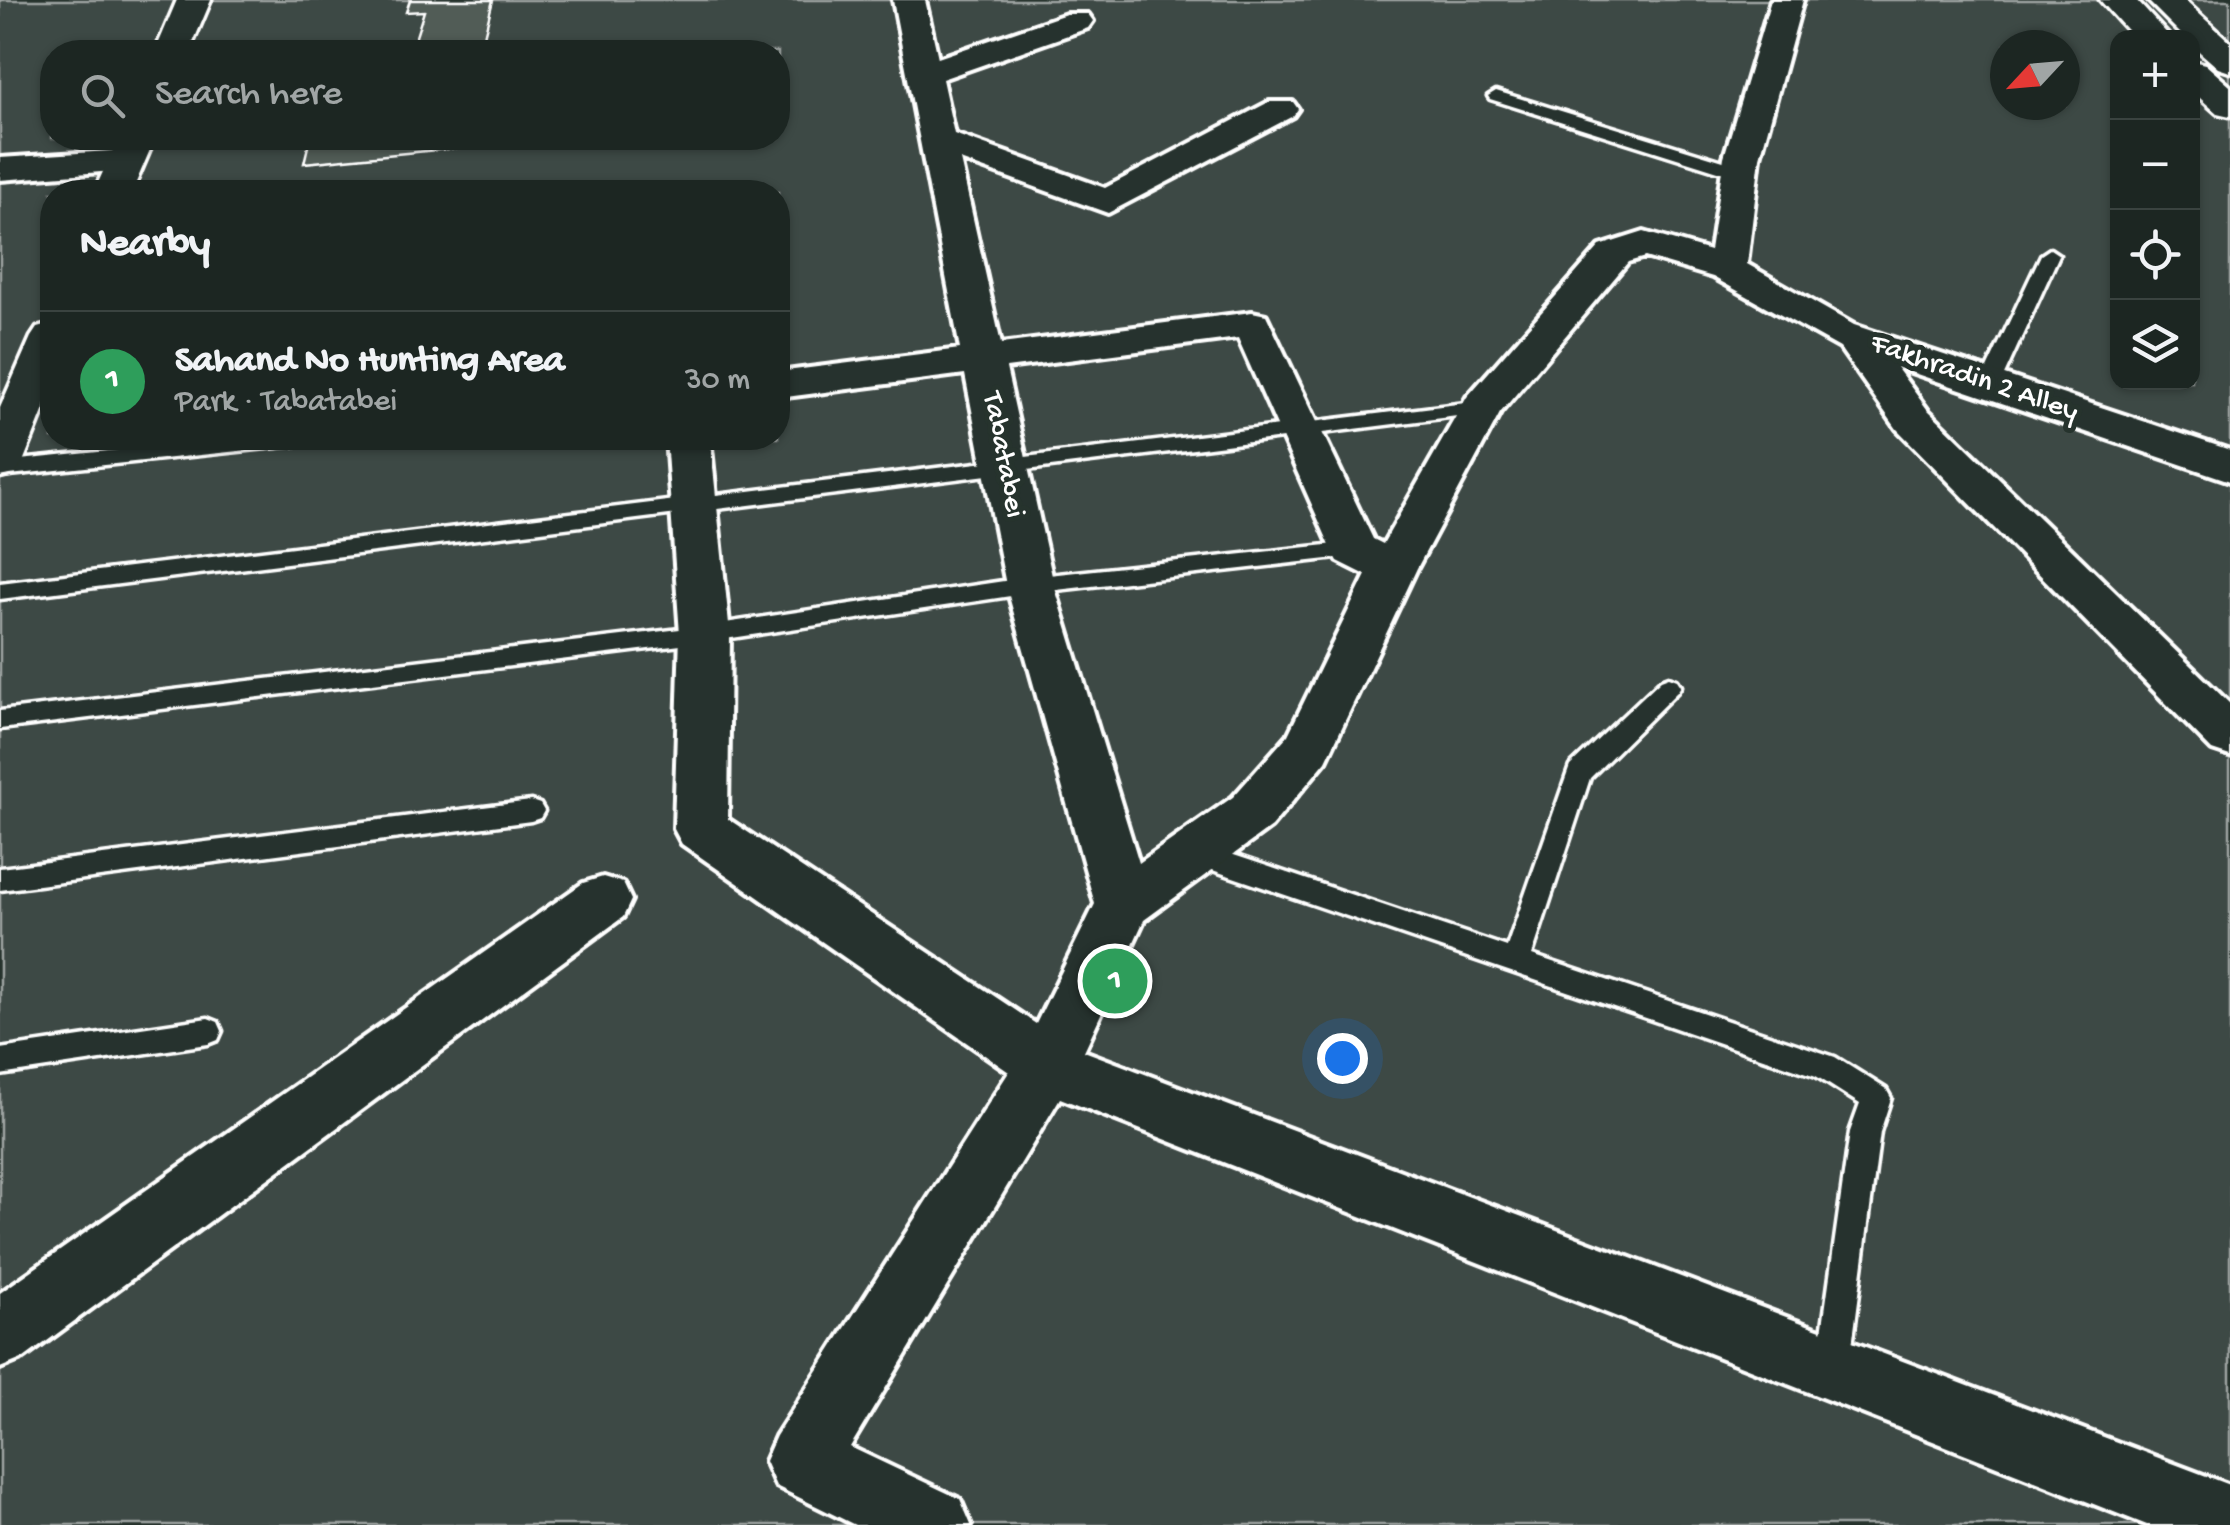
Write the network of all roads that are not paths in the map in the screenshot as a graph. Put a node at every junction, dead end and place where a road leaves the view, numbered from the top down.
1 (194, 0) edge
2 (909, 0) edge
3 (1788, 0) edge
4 (2117, 0) edge
5 (2164, 0) edge
6 (1077, 21) dead end
7 (2146, 30) edge
8 (177, 40) edge
9 (2230, 61) edge
10 (924, 74) junction
11 (2200, 79) edge
12 (1496, 96) dead end
13 (2230, 105) edge
14 (1282, 109) dead end
15 (938, 140) junction
16 (125, 164) edge
17 (0, 169) edge
18 (1740, 172) junction
19 (2050, 255) dead end
20 (1727, 270) junction
21 (1854, 338) junction
22 (983, 359) junction
23 (40, 367) edge
24 (790, 383) edge
25 (1990, 384) junction
26 (1482, 407) junction
27 (1299, 428) junction
28 (169, 450) edge
29 (689, 450) edge
30 (0, 466) edge
31 (2230, 466) edge
32 (1003, 467) junction
33 (694, 508) junction
34 (1374, 559) junction
35 (1030, 585) junction
36 (0, 591) edge
37 (705, 634) junction
38 (1669, 686) dead end
39 (0, 720) edge
40 (2230, 736) edge
41 (530, 812) dead end
42 (1195, 853) junction
43 (0, 880) edge
44 (604, 900) dead end
45 (1123, 904) junction
46 (1516, 962) junction
47 (208, 1031) dead end
48 (0, 1062) edge
49 (1047, 1065) junction
50 (0, 1334) edge
51 (1833, 1368) junction
52 (2230, 1521) edge
53 (934, 1525) edge

1 - 8 main road
2 - 10 street, Tabatabei
3 - 18 street
4 - 7 main road
5 - 9 main road
6 - 10 street
10 - 15 street, Tabatabei
11 - 13 main road
12 - 18 lane
14 - 15 street
15 - 22 street, Tabatabei
16 - 17 street
18 - 20 street
19 - 25 lane
20 - 21 street, Fakhradin 2 Alley
20 - 26 street, Fakhradin 2 Alley
21 - 25 street, Fakhradin 2 Alley
21 - 40 street
22 - 24 street
22 - 27 street
22 - 32 street, Tabatabei
23 - 30 main road
25 - 31 street, Fakhradin 2 Alley
26 - 27 lane
26 - 34 street, Fakhradin 2 Alley
27 - 32 lane
27 - 34 street
28 - 30 lane
29 - 33 street
32 - 33 lane
32 - 35 street, Tabatabei
33 - 36 lane
33 - 37 street
34 - 35 lane
34 - 42 street, Fakhradin 2 Alley
35 - 37 lane
35 - 45 street, Tabatabei
37 - 39 lane
37 - 49 street
38 - 46 lane
41 - 43 lane
42 - 45 street, Fakhradin 2 Alley
42 - 46 lane
44 - 50 street
45 - 49 street
46 - 51 lane
47 - 48 lane
49 - 51 street
49 - 53 street
51 - 52 street

